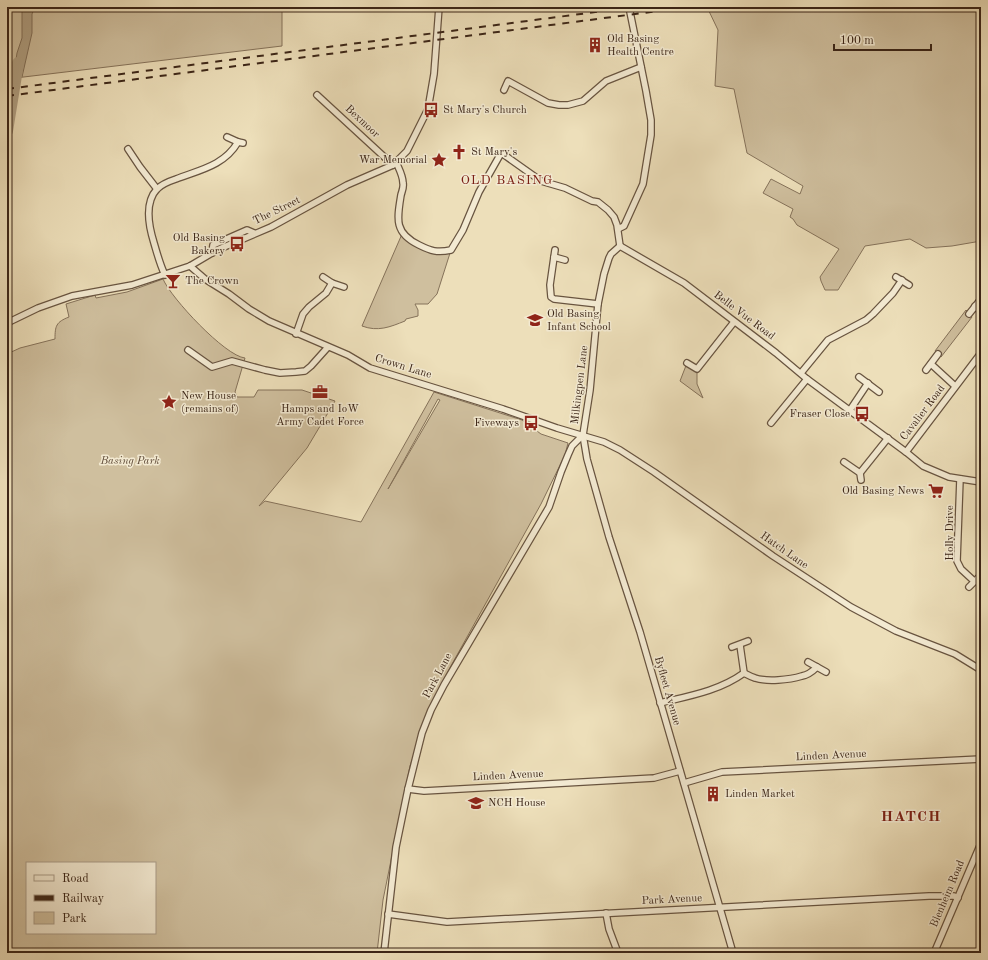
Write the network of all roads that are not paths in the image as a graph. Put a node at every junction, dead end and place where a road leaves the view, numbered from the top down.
1 (440, 7) edge
2 (630, 7) edge
3 (641, 67) junction
4 (504, 90) dead end
5 (317, 95) dead end
6 (227, 137) dead end
7 (128, 149) dead end
8 (395, 164) junction
9 (157, 190) junction
10 (618, 229) junction
11 (620, 246) junction
12 (555, 250) dead end
13 (554, 257) junction
14 (565, 260) dead end
15 (190, 266) junction
16 (165, 275) junction
17 (323, 277) dead end
18 (896, 277) dead end
19 (902, 280) junction
20 (332, 283) junction
21 (909, 285) dead end
22 (344, 287) dead end
23 (981, 299) edge
24 (598, 304) junction
25 (975, 306) junction
26 (981, 312) edge
27 (969, 314) dead end
28 (734, 322) junction
29 (7, 323) edge
30 (296, 334) junction
31 (328, 347) junction
32 (188, 350) dead end
33 (981, 353) edge
34 (938, 354) dead end
35 (687, 363) dead end
36 (931, 364) junction
37 (926, 370) dead end
38 (801, 373) junction
39 (859, 377) dead end
40 (807, 379) junction
41 (868, 383) junction
42 (955, 386) junction
43 (879, 392) dead end
44 (850, 410) junction
45 (771, 423) dead end
46 (583, 435) junction
47 (888, 438) junction
48 (906, 452) junction
49 (844, 462) dead end
50 (860, 473) junction
51 (960, 479) junction
52 (861, 480) dead end
53 (981, 482) edge
54 (980, 576) dead end
55 (974, 581) junction
56 (969, 588) dead end
57 (748, 641) dead end
58 (740, 645) junction
59 (732, 647) dead end
60 (808, 662) dead end
61 (817, 667) junction
62 (981, 670) edge
63 (826, 672) dead end
64 (744, 673) junction
65 (660, 703) junction
66 (981, 759) edge
67 (680, 771) junction
68 (684, 782) junction
69 (408, 789) junction
70 (981, 843) edge
71 (958, 898) junction
72 (720, 907) junction
73 (606, 913) junction
74 (388, 914) junction
75 (384, 953) edge
76 (618, 953) edge
77 (734, 953) edge
78 (934, 953) edge

1 - 8 street, The Street
2 - 3 street
3 - 4 street
3 - 10 street
5 - 8 street, Bexmoor
6 - 9 street
7 - 9 street
8 - 10 street
8 - 15 street, The Street
9 - 16 street
10 - 11 street
11 - 24 street, Milkingpen Lane
11 - 28 street, Belle Vue Road
12 - 13 street
13 - 14 street
13 - 24 street
15 - 16 street, The Street
15 - 30 street, Crown Lane
16 - 29 street, The Street
17 - 20 street
18 - 19 street
19 - 21 street
19 - 38 street
20 - 22 street
20 - 30 street
23 - 25 street
24 - 46 street, Milkingpen Lane
25 - 26 street
25 - 27 street
28 - 35 street
28 - 38 street, Belle Vue Road
30 - 31 street, Crown Lane
31 - 32 street
31 - 46 street, Crown Lane
33 - 42 street, Cavalier Road
34 - 36 street
36 - 37 street
36 - 42 street, Cavalier Road
38 - 40 street, Belle Vue Road
39 - 41 street
40 - 44 street, Belle Vue Road
40 - 45 street
41 - 43 street
41 - 44 street
42 - 48 street, Cavalier Road
44 - 47 street, Belle Vue Road
46 - 62 street, Hatch Lane
46 - 65 street, Byfleet Avenue
46 - 69 street, Park Lane
47 - 48 street, Belle Vue Road
47 - 50 street
48 - 51 street, Belle Vue Road
49 - 50 street
50 - 52 street
51 - 53 street, Belle Vue Road
51 - 55 street, Holly Drive
54 - 55 street
55 - 56 street
57 - 58 street
58 - 59 street
58 - 64 street
60 - 61 street
61 - 63 street
61 - 64 street
64 - 65 street
65 - 67 street, Byfleet Avenue
66 - 68 street, Linden Avenue
67 - 68 street, Byfleet Avenue
67 - 69 street, Linden Avenue
68 - 72 street, Byfleet Avenue
69 - 74 street, Park Lane
70 - 71 street, Blenheim Road
71 - 72 street, Park Avenue
71 - 78 street, Blenheim Road
72 - 73 street, Park Avenue
72 - 77 street, Byfleet Avenue
73 - 74 street, Park Avenue
73 - 76 street
74 - 75 street, Park Lane

